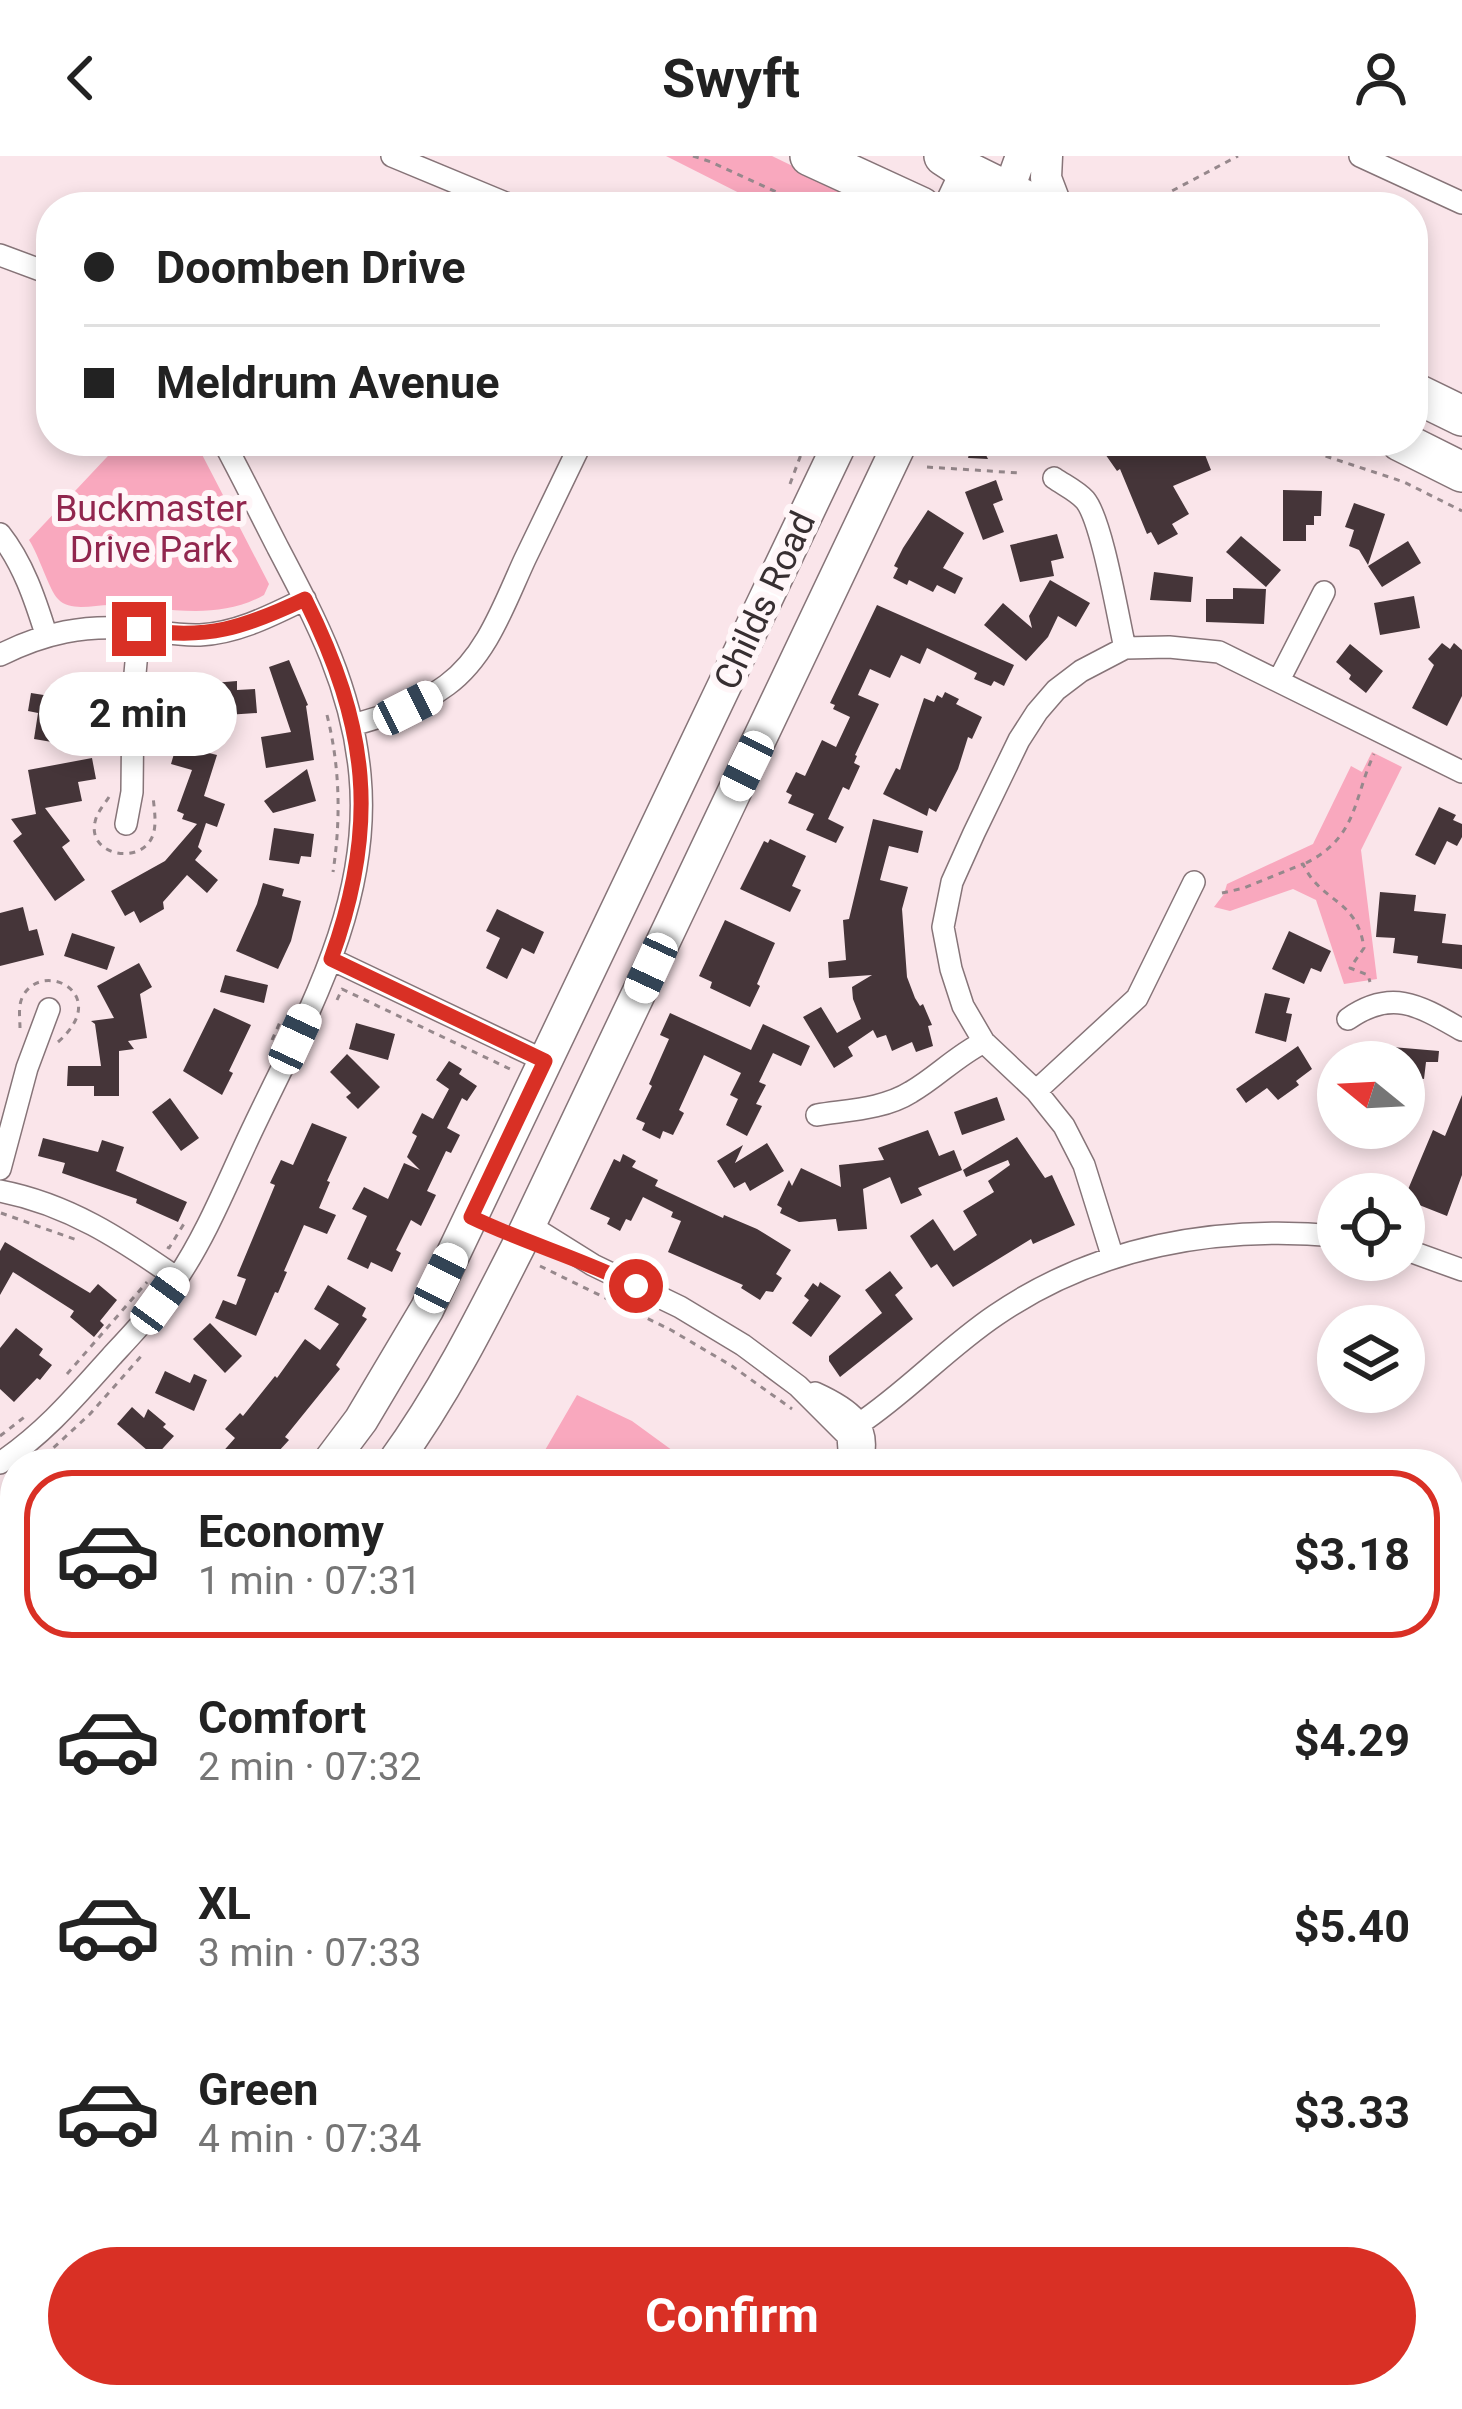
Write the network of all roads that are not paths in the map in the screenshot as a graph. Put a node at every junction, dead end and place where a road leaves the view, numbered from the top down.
1 (392, 156) edge
2 (809, 156) edge
3 (1047, 156) edge
4 (1360, 156) edge
5 (962, 173) edge
6 (1018, 190) edge
7 (479, 192) edge
8 (883, 192) edge
9 (1051, 192) edge
10 (1462, 202) edge
11 (0, 255) edge
12 (36, 268) edge
13 (1428, 399) edge
14 (1462, 416) edge
15 (1428, 455) edge
16 (231, 456) edge
17 (575, 456) edge
18 (834, 456) edge
19 (895, 456) edge
20 (1462, 472) edge
21 (1054, 478) dead end
22 (0, 534) edge
23 (1324, 592) dead end
24 (305, 599) junction
25 (139, 629) junction
26 (46, 634) junction
27 (1125, 647) junction
28 (0, 655) edge
29 (1279, 680) junction
30 (353, 725) junction
31 (1462, 772) edge
32 (126, 824) dead end
33 (1194, 882) dead end
34 (331, 959) junction
35 (50, 1009) dead end
36 (1348, 1019) dead end
37 (1462, 1030) edge
38 (984, 1042) junction
39 (530, 1066) junction
40 (1036, 1091) junction
41 (817, 1114) dead end
42 (575, 1127) junction
43 (0, 1169) edge
44 (550, 1179) junction
45 (0, 1191) edge
46 (480, 1198) junction
47 (1317, 1235) edge
48 (529, 1244) junction
49 (1425, 1257) edge
50 (1113, 1258) junction
51 (1462, 1270) edge
52 (177, 1278) junction
53 (857, 1432) junction
54 (19, 1449) edge
55 (340, 1449) edge
56 (404, 1449) edge
57 (849, 1449) edge
58 (864, 1449) edge

1 - 7 street
2 - 8 highway
3 - 9 street
4 - 10 street
5 - 6 highway
11 - 12 street
13 - 14 highway
15 - 20 highway
16 - 24 street
17 - 30 street
18 - 39 main road, Childs Road
19 - 42 main road, Childs Road
21 - 27 street
22 - 26 street
23 - 29 street
24 - 25 street
24 - 30 street
25 - 26 street
25 - 32 street
26 - 28 street
27 - 29 street
27 - 38 street
29 - 31 street
30 - 34 street
33 - 40 street
34 - 39 street
34 - 52 street
35 - 43 street
36 - 37 street
38 - 40 street
38 - 41 street
39 - 42 main road
39 - 46 main road, Childs Road
40 - 50 street
42 - 44 main road, Childs Road
44 - 46 main road
44 - 48 main road, Childs Road
45 - 52 street
46 - 48 main road
46 - 55 main road, Childs Road
47 - 50 street
48 - 53 street
48 - 56 main road, Childs Road
49 - 51 street
50 - 53 street
52 - 54 street
53 - 57 street
53 - 58 street

